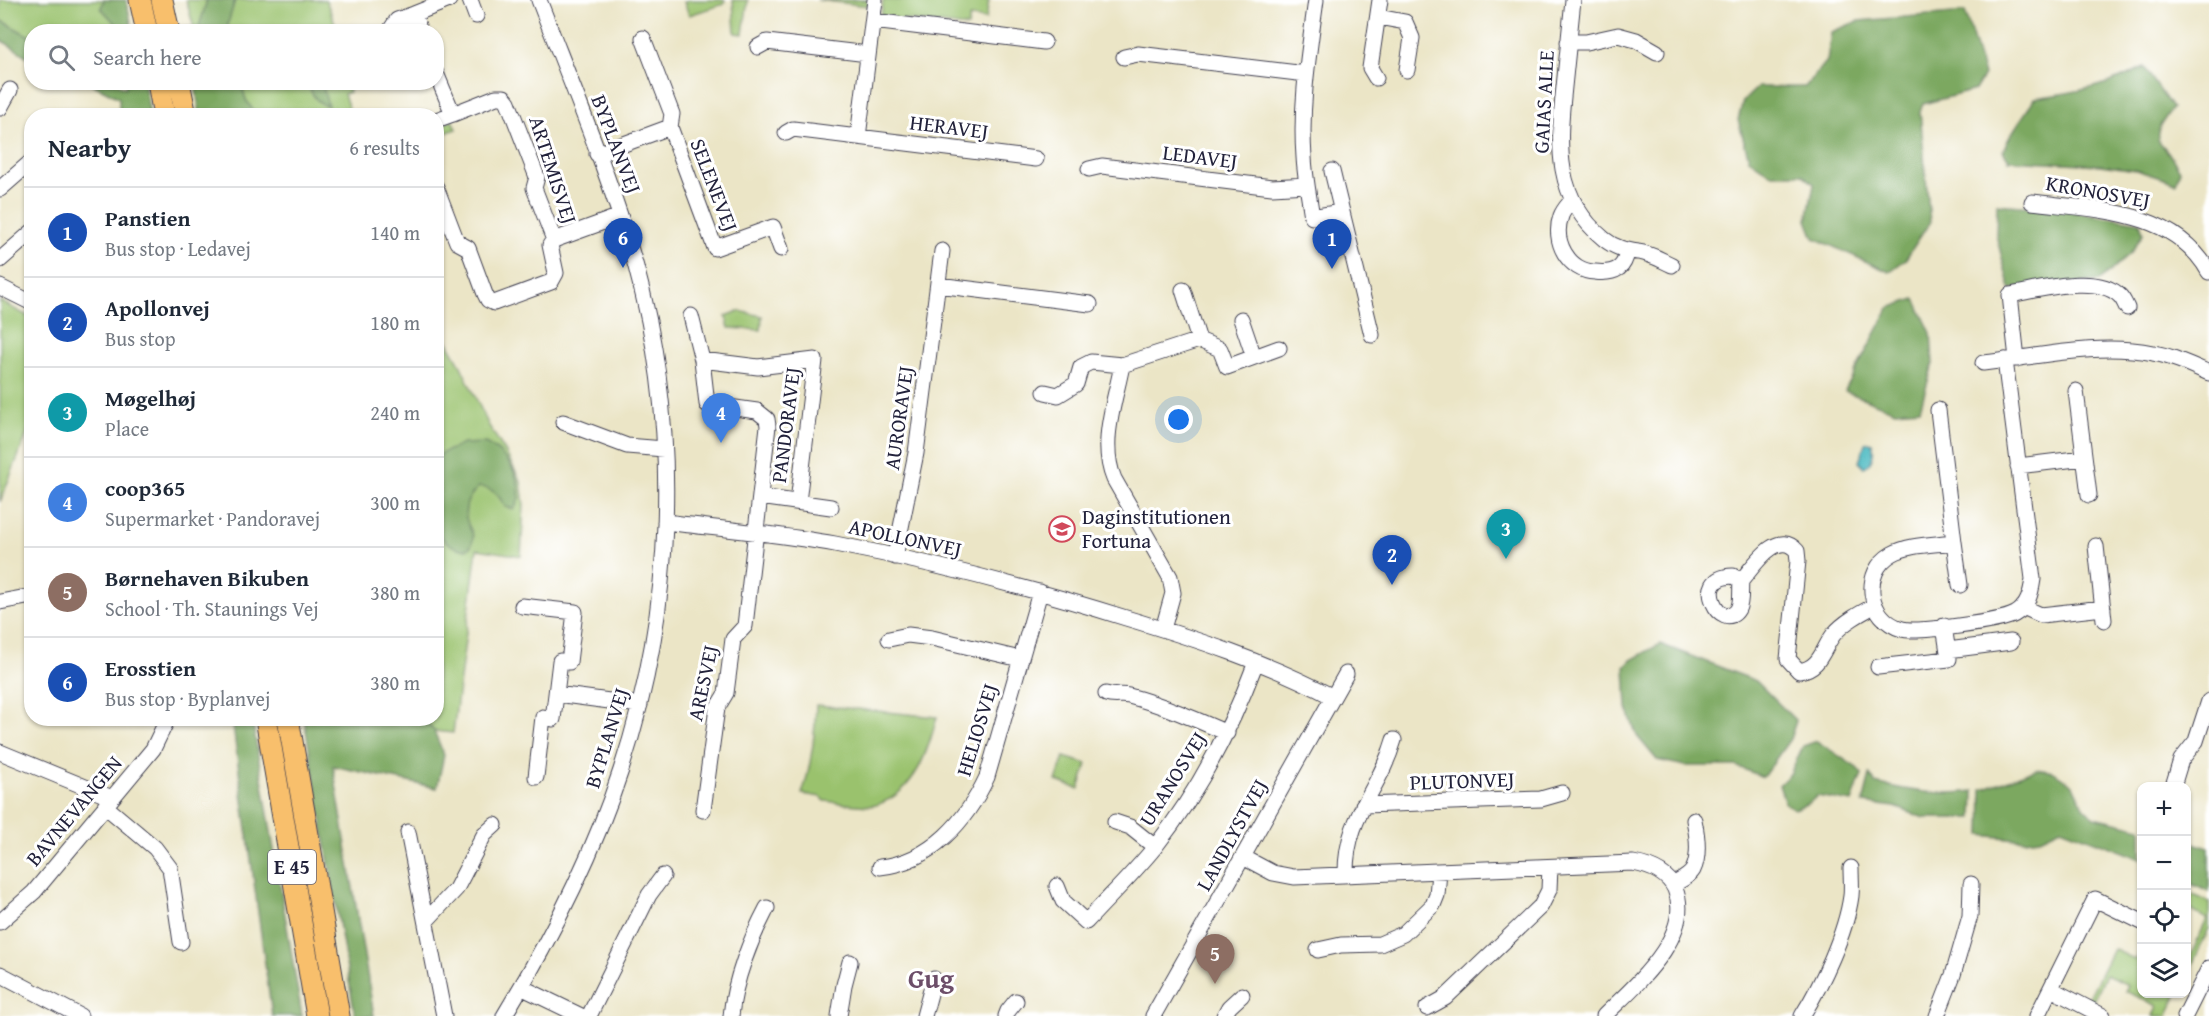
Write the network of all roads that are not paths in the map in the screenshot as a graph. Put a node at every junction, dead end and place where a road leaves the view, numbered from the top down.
1 (140, 0) edge
2 (162, 0) edge
3 (449, 0) edge
4 (470, 0) edge
5 (539, 0) edge
6 (875, 0) edge
7 (1316, 0) edge
8 (1380, 0) edge
9 (1573, 0) edge
10 (414, 14) junction
11 (476, 16) dead end
12 (1378, 17) junction
13 (873, 21) junction
14 (145, 24) edge
15 (167, 24) edge
16 (394, 24) edge
17 (417, 24) edge
18 (643, 38) dead end
19 (1044, 42) dead end
20 (1569, 42) junction
21 (758, 47) dead end
22 (1657, 52) dead end
23 (868, 54) junction
24 (1124, 57) dead end
25 (1407, 70) dead end
26 (1306, 74) junction
27 (1376, 78) dead end
28 (10, 90) dead end
29 (159, 90) edge
30 (181, 90) edge
31 (443, 90) edge
32 (0, 108) edge
33 (163, 108) edge
34 (184, 108) edge
35 (453, 114) junction
36 (444, 117) edge
37 (670, 127) junction
38 (786, 133) dead end
39 (858, 137) junction
40 (597, 154) junction
41 (1036, 159) dead end
42 (24, 168) edge
43 (1089, 169) dead end
44 (1332, 171) dead end
45 (1307, 185) junction
46 (0, 189) edge
47 (1572, 200) junction
48 (2032, 202) dead end
49 (444, 208) edge
50 (1341, 212) junction
51 (620, 216) junction
52 (24, 239) edge
53 (554, 240) junction
54 (781, 249) dead end
55 (942, 251) dead end
56 (1627, 252) junction
57 (0, 260) edge
58 (1672, 265) dead end
59 (2209, 272) edge
60 (938, 285) junction
61 (0, 287) edge
62 (1183, 290) dead end
63 (24, 299) edge
64 (1090, 304) dead end
65 (2127, 308) dead end
66 (691, 316) dead end
67 (1241, 319) dead end
68 (1371, 335) dead end
69 (1199, 340) junction
70 (1279, 348) dead end
71 (1254, 357) junction
72 (702, 360) junction
73 (2011, 360) junction
74 (1983, 363) dead end
75 (1122, 366) junction
76 (2209, 373) edge
77 (2076, 391) dead end
78 (1046, 392) dead end
79 (1938, 410) dead end
80 (563, 422) dead end
81 (664, 449) junction
82 (2084, 458) junction
83 (2018, 466) junction
84 (2089, 495) dead end
85 (760, 497) junction
86 (798, 502) junction
87 (831, 507) dead end
88 (665, 522) junction
89 (756, 533) junction
90 (1954, 543) junction
91 (2096, 546) dead end
92 (895, 557) junction
93 (1741, 581) dead end
94 (1960, 585) dead end
95 (1040, 591) junction
96 (24, 598) edge
97 (0, 602) edge
98 (522, 606) dead end
99 (1874, 606) junction
100 (2023, 607) junction
101 (1944, 626) junction
102 (1163, 629) junction
103 (889, 639) dead end
104 (2011, 642) dead end
105 (1948, 650) junction
106 (1020, 659) junction
107 (1257, 662) junction
108 (1878, 667) dead end
109 (1346, 674) dead end
110 (556, 694) junction
111 (1106, 694) dead end
112 (1333, 697) junction
113 (2209, 701) edge
114 (640, 705) junction
115 (164, 726) edge
116 (267, 726) edge
117 (289, 726) edge
118 (1227, 733) junction
119 (1394, 740) dead end
120 (0, 752) edge
121 (536, 777) dead end
122 (2175, 782) edge
123 (1562, 793) dead end
124 (109, 802) junction
125 (1363, 805) junction
126 (704, 810) dead end
127 (1694, 820) dead end
128 (1115, 822) dead end
129 (495, 825) dead end
130 (408, 832) dead end
131 (1155, 847) junction
132 (1243, 857) junction
133 (880, 867) dead end
134 (1550, 867) junction
135 (1851, 868) dead end
136 (1439, 872) junction
137 (1346, 875) junction
138 (663, 876) dead end
139 (1971, 884) dead end
140 (1673, 885) junction
141 (1057, 886) dead end
142 (768, 908) dead end
143 (2137, 920) edge
144 (426, 921) junction
145 (0, 922) edge
146 (181, 942) dead end
147 (1318, 950) dead end
148 (850, 962) dead end
149 (2209, 968) edge
150 (0, 974) edge
151 (934, 979) dead end
152 (521, 987) junction
153 (2051, 989) junction
154 (1242, 994) dead end
155 (1016, 1001) dead end
156 (1427, 1008) dead end
157 (574, 1014) edge
158 (80, 1016) edge
159 (317, 1016) edge
160 (339, 1016) edge
161 (444, 1016) edge
162 (504, 1016) edge
163 (589, 1016) edge
164 (731, 1016) edge
165 (839, 1016) edge
166 (924, 1016) edge
167 (1006, 1016) edge
168 (1153, 1016) edge
169 (1224, 1016) edge
170 (1604, 1016) edge
171 (1802, 1016) edge
172 (1937, 1016) edge
173 (2037, 1016) edge
174 (2103, 1016) edge
175 (2185, 1016) edge

1 - 14 highway
2 - 15 highway
3 - 10 street
4 - 11 street
5 - 40 street, BYPLANVEJ
6 - 13 street
7 - 26 street
8 - 12 street
9 - 20 street, GAIAS ALLE
10 - 16 street
10 - 17 street
12 - 25 street
12 - 27 street
13 - 19 street
13 - 23 street
18 - 37 street, SELENEVEJ
20 - 22 street, GAIAS ALLE
20 - 47 street, GAIAS ALLE
21 - 23 street
23 - 39 street
24 - 26 street
26 - 45 street
28 - 32 street
29 - 33 highway
30 - 34 highway
31 - 35 street
35 - 36 street, ARTEMISVEJ
35 - 53 street, ARTEMISVEJ
37 - 40 street, SELENEVEJ
37 - 54 street, SELENEVEJ
38 - 39 street, HERAVEJ
39 - 41 street, HERAVEJ
40 - 51 street, BYPLANVEJ
42 - 46 street
43 - 45 street, LEDAVEJ
44 - 50 street
45 - 50 street
47 - 56 street, GAIAS ALLE
47 - 56 street
48 - 59 street, KRONOSVEJ
49 - 53 street, ARTEMISVEJ
50 - 68 street
51 - 53 street, ARTEMISVEJ
51 - 81 street, BYPLANVEJ
52 - 57 street
55 - 60 street, AURORAVEJ
56 - 58 street, GAIAS ALLE
60 - 64 street
60 - 92 street, AURORAVEJ
61 - 63 street
62 - 69 street
65 - 73 street
66 - 72 street, PANDORAVEJ
67 - 71 street
69 - 71 street
69 - 75 street
70 - 71 street
72 - 85 street, PANDORAVEJ
72 - 86 street, PANDORAVEJ
73 - 74 street
73 - 76 street
73 - 83 street
75 - 78 street
75 - 102 street
77 - 82 street
79 - 90 street
80 - 81 street
81 - 88 street, BYPLANVEJ
82 - 83 street
82 - 84 street
83 - 100 street
85 - 86 street, PANDORAVEJ
85 - 89 street, PANDORAVEJ
86 - 87 street, PANDORAVEJ
88 - 89 street, APOLLONVEJ
88 - 114 street, BYPLANVEJ
89 - 92 street, APOLLONVEJ
89 - 126 street, ARESVEJ
90 - 94 street
90 - 99 street
91 - 100 street
92 - 95 street, APOLLONVEJ
93 - 99 street
95 - 102 street, APOLLONVEJ
95 - 106 street, HELIOSVEJ
96 - 97 street
98 - 110 street
99 - 101 street
100 - 101 street
101 - 105 street
102 - 107 street, APOLLONVEJ
103 - 106 street
104 - 105 street
105 - 108 street
106 - 133 street, HELIOSVEJ
107 - 112 street, APOLLONVEJ
107 - 118 street, URANOSVEJ
109 - 112 street, LANDLYSTVEJ
110 - 114 street
110 - 121 street
111 - 118 street, URANOSVEJ
112 - 132 street, LANDLYSTVEJ
113 - 122 street
114 - 152 street, BYPLANVEJ
115 - 124 street, BAVNEVANGEN
116 - 159 highway, E 45
117 - 160 highway, E 45
118 - 131 street, URANOSVEJ
119 - 125 street, PLUTONVEJ
120 - 124 street
123 - 125 street, PLUTONVEJ
124 - 145 street, BAVNEVANGEN
124 - 146 street
125 - 137 street, PLUTONVEJ
127 - 140 street
128 - 131 street, URANOSVEJ
129 - 144 street
130 - 144 street
131 - 141 street, URANOSVEJ
132 - 137 street
132 - 168 street, LANDLYSTVEJ
134 - 136 street
134 - 140 street
134 - 156 street
135 - 171 street
136 - 137 street
136 - 147 street
138 - 163 street
139 - 172 street
140 - 170 street
142 - 164 street
143 - 153 street
144 - 161 street
148 - 165 street
149 - 175 street
150 - 158 street
151 - 166 street
152 - 157 street
152 - 162 street, BYPLANVEJ
153 - 173 street
153 - 174 street
154 - 169 street
155 - 167 street

